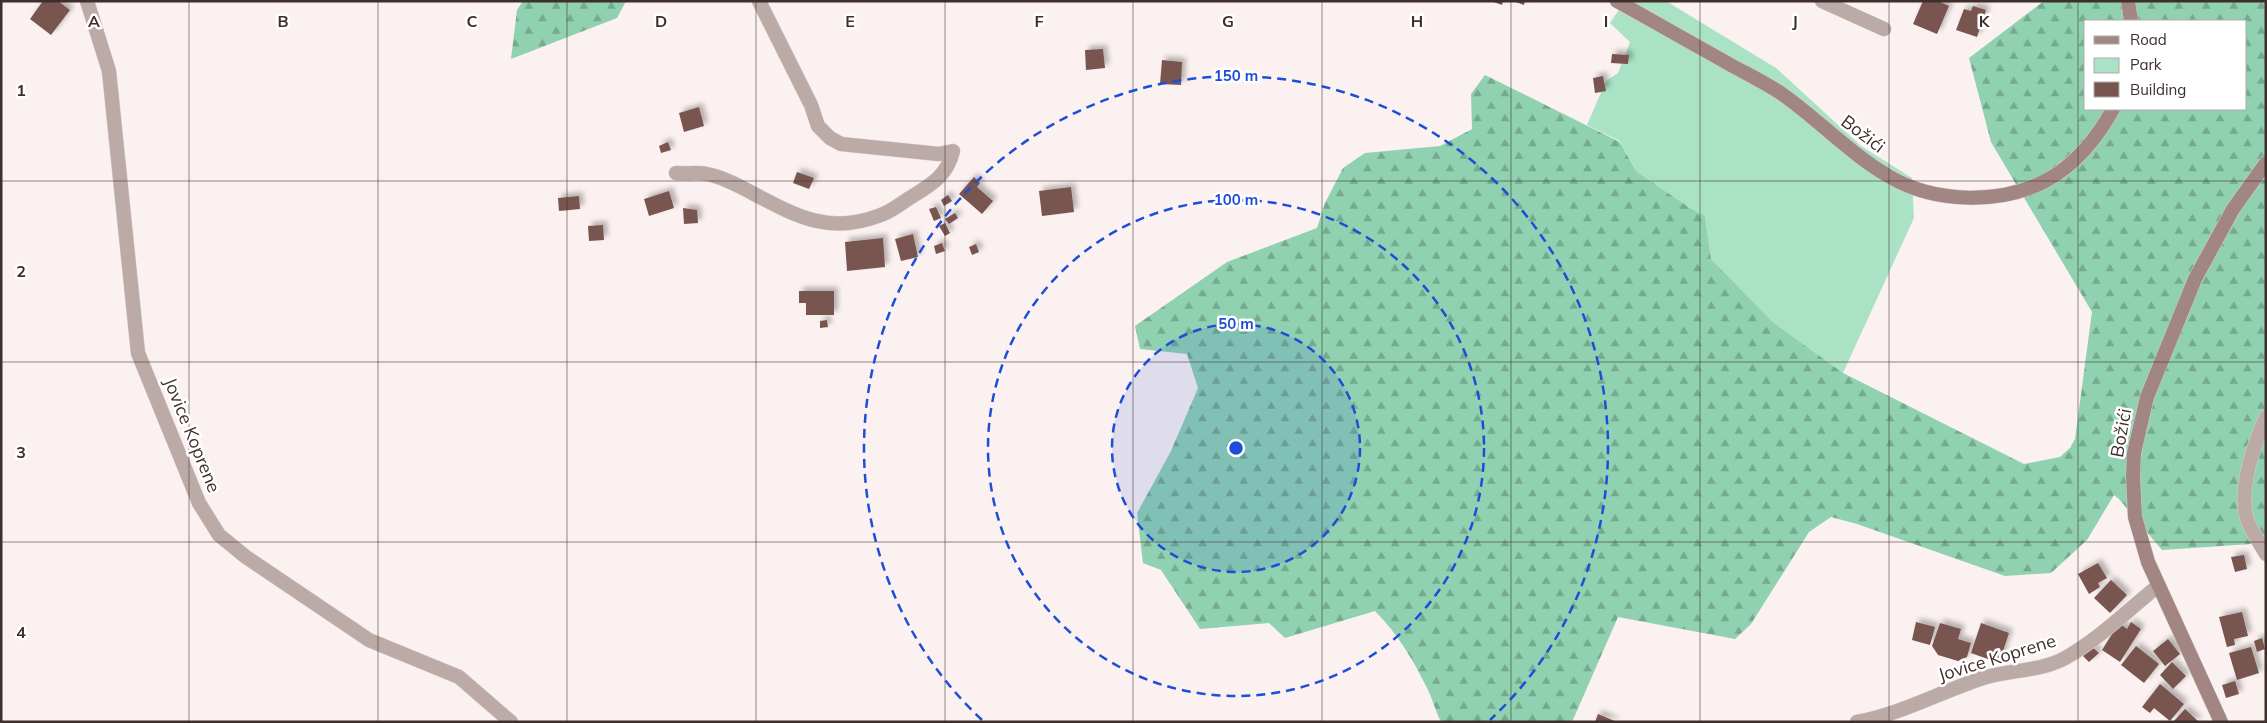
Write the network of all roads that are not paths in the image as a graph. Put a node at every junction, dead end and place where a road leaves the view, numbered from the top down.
1 (87, 1) edge
2 (759, 1) edge
3 (1617, 1) edge
4 (1822, 1) edge
5 (2128, 1) edge
6 (2131, 20) edge
7 (1884, 29) dead end
8 (2111, 110) edge
9 (2266, 163) edge
10 (676, 173) dead end
11 (2266, 417) edge
12 (2266, 554) edge
13 (2158, 586) junction
14 (511, 722) edge
15 (1857, 722) edge
16 (2221, 722) edge

1 - 14 street, Jovice Koprene
2 - 10 street
3 - 8 main road, Božići
4 - 7 street
5 - 6 main road
9 - 13 main road, Božići
11 - 12 street
13 - 15 street, Jovice Koprene
13 - 16 main road, Božići

